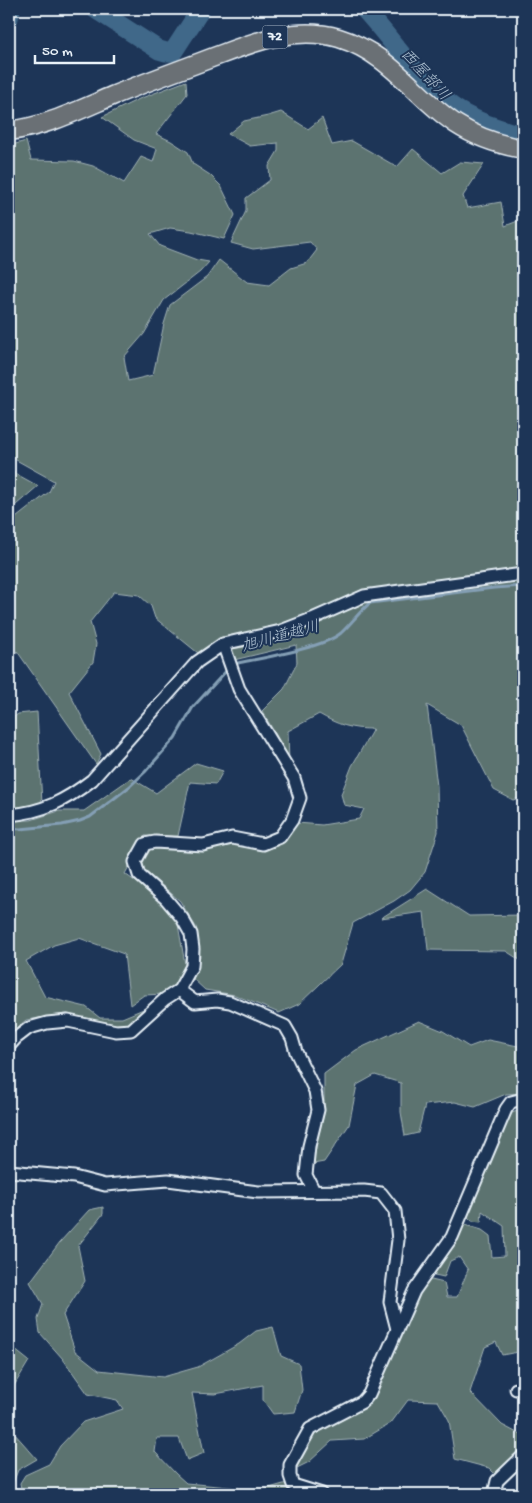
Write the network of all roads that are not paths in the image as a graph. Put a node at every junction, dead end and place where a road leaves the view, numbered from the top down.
1 (9, 131) edge
2 (523, 149) edge
3 (523, 574) edge
4 (223, 644) junction
5 (9, 816) edge
6 (179, 990) junction
7 (9, 1046) edge
8 (523, 1100) edge
9 (9, 1171) edge
10 (314, 1191) junction
11 (397, 1329) junction
12 (523, 1456) edge
13 (322, 1494) edge
14 (494, 1494) edge

1 - 2 main road, 72
3 - 4 street
4 - 5 street
4 - 6 street
6 - 7 street
6 - 10 street
8 - 11 street
9 - 10 street
10 - 11 street
11 - 13 street
12 - 14 street

